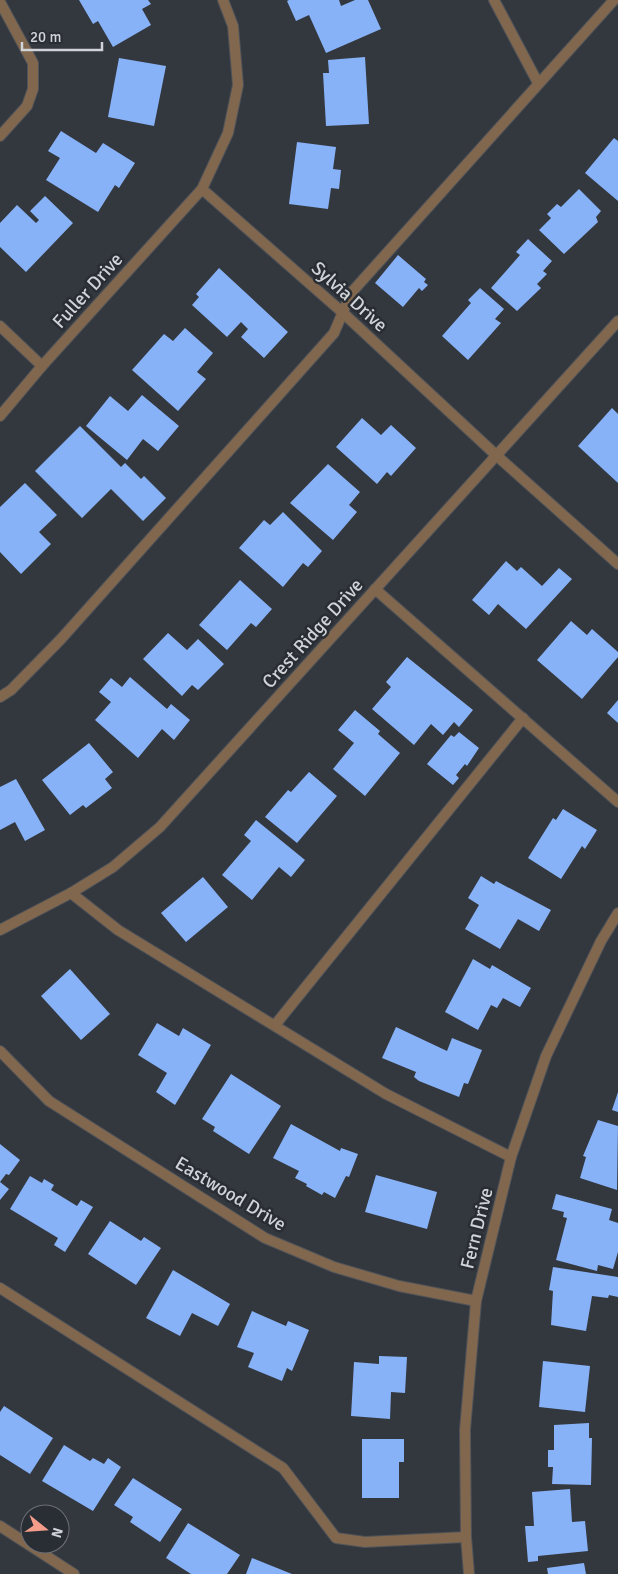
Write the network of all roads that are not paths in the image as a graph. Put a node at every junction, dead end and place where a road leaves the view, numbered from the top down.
1 (223, 0) edge
2 (494, 0) edge
3 (614, 0) edge
4 (0, 2) edge
5 (538, 83) junction
6 (0, 136) edge
7 (202, 189) junction
8 (342, 312) junction
9 (618, 321) edge
10 (0, 326) edge
11 (42, 366) junction
12 (0, 416) edge
13 (496, 455) junction
14 (618, 564) edge
15 (375, 588) junction
16 (0, 697) edge
17 (523, 718) junction
18 (618, 802) edge
19 (70, 893) junction
20 (618, 913) edge
21 (0, 930) edge
22 (275, 1025) junction
23 (0, 1051) edge
24 (512, 1157) junction
25 (0, 1288) edge
26 (476, 1301) junction
27 (0, 1526) edge
28 (466, 1537) junction
29 (74, 1574) edge
30 (469, 1574) edge

1 - 7 street
2 - 5 street
3 - 5 street
4 - 6 street
5 - 8 street
7 - 8 street, Sylvia Drive
7 - 11 street, Fuller Drive
8 - 13 street, Sylvia Drive
8 - 16 street
9 - 13 street, Crest Ridge Drive
10 - 11 street
11 - 12 street, Fuller Drive
13 - 14 street, Sylvia Drive
13 - 15 street, Crest Ridge Drive
15 - 17 street
15 - 19 street, Crest Ridge Drive
17 - 18 street
17 - 22 street
19 - 21 street, Crest Ridge Drive
19 - 22 street
20 - 24 street, Fern Drive
22 - 24 street
23 - 26 street, Eastwood Drive
24 - 26 street, Fern Drive
25 - 28 street
26 - 28 street, Fern Drive
27 - 29 street
28 - 30 street, Fern Drive

